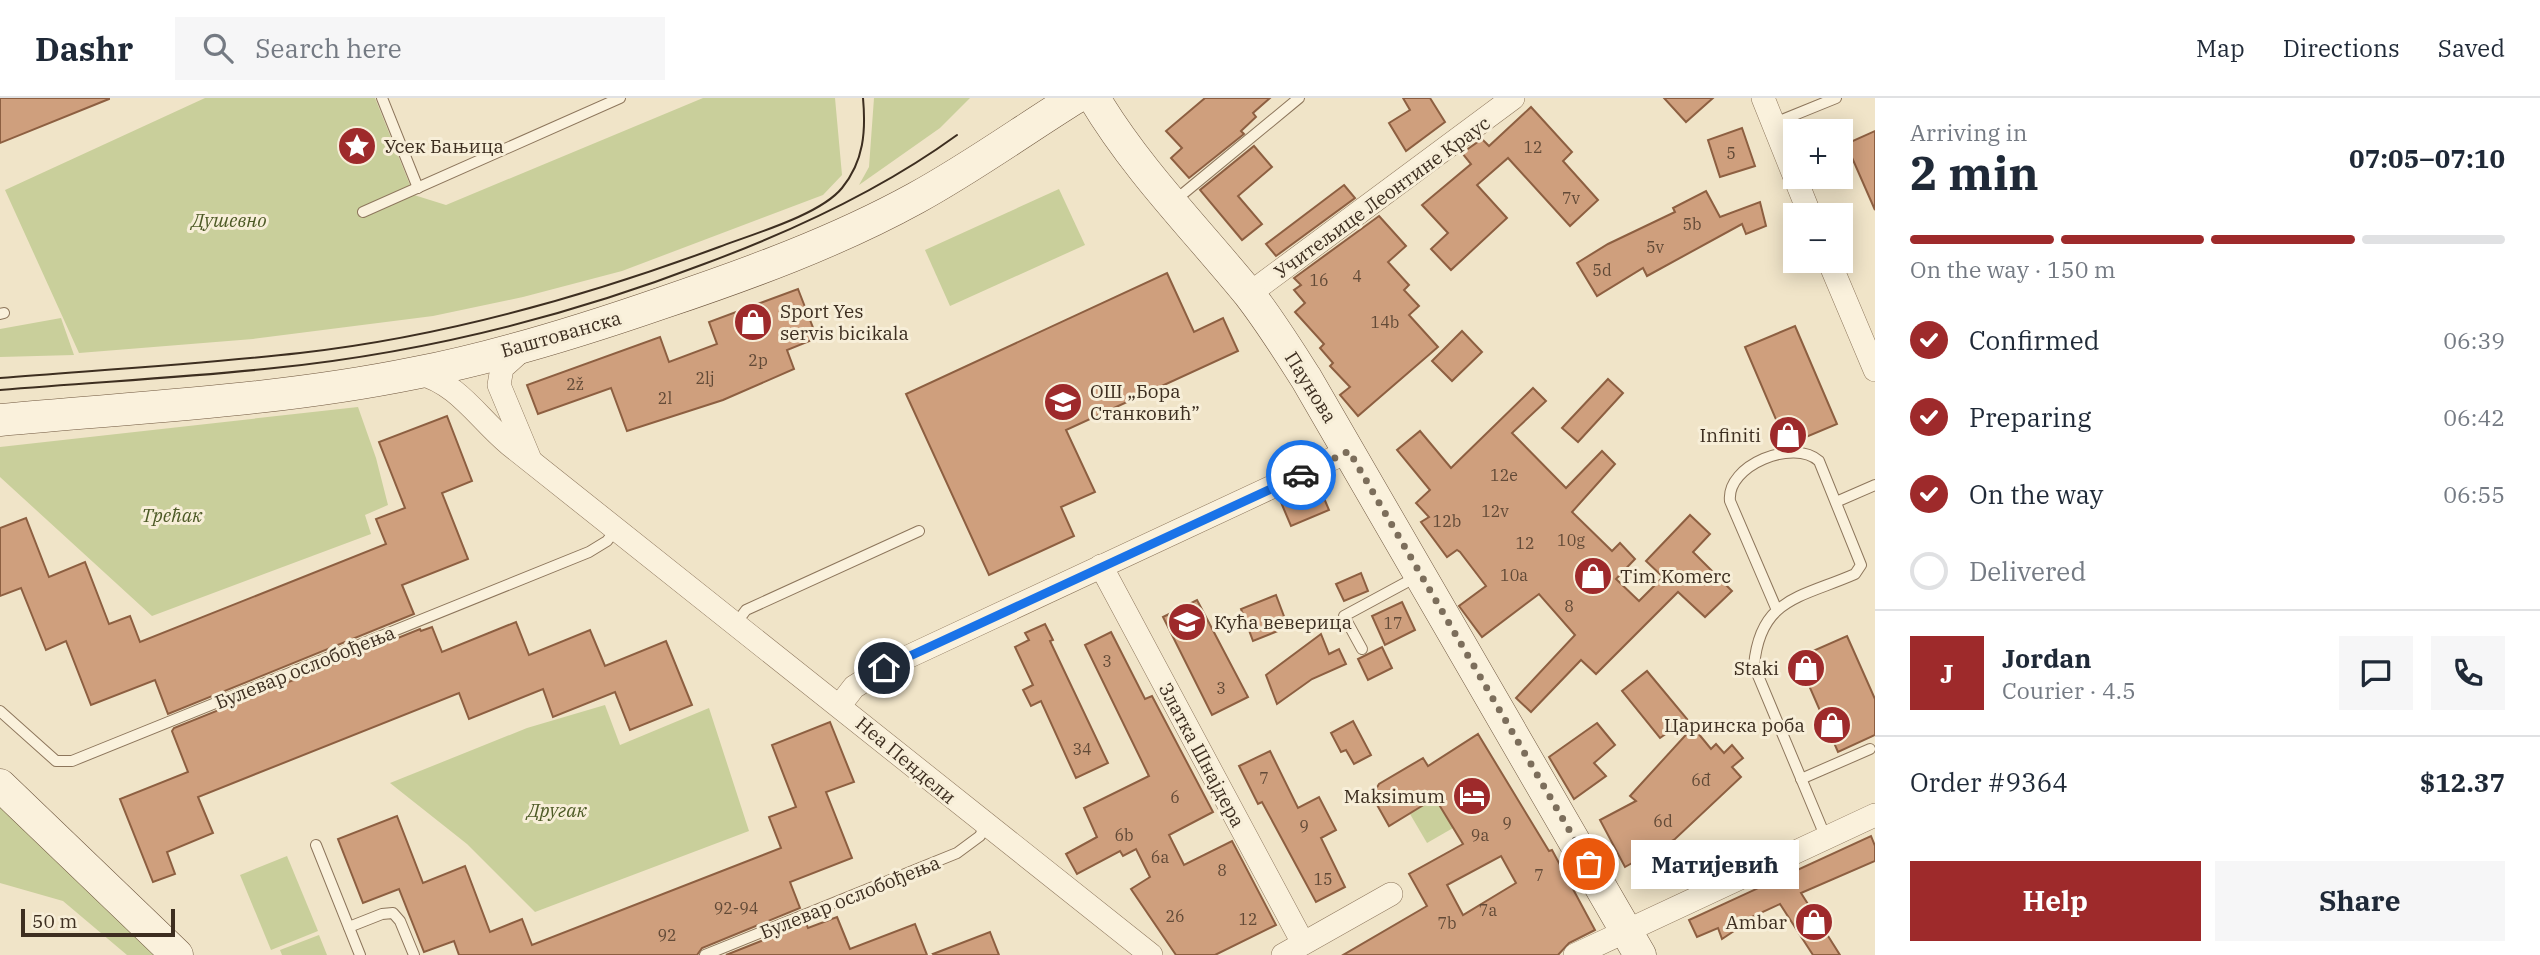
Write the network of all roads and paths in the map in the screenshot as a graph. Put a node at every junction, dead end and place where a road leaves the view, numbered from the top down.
1 (382, 98) edge
2 (620, 98) edge
3 (1075, 98) edge
4 (1094, 98) edge
5 (1299, 98) edge
6 (1513, 98) edge
7 (1763, 98) edge
8 (1836, 98) edge
9 (1772, 124) junction
10 (418, 188) junction
11 (1805, 203) edge
12 (1171, 204) junction
13 (363, 212) dead end
14 (1834, 273) edge
15 (1249, 294) junction
16 (534, 343) junction
17 (1875, 370) edge
18 (418, 373) junction
19 (0, 420) edge
20 (1349, 451) junction
21 (531, 459) junction
22 (1875, 485) edge
23 (1836, 502) junction
24 (616, 529) junction
25 (919, 531) dead end
26 (1101, 566) junction
27 (1421, 575) junction
28 (1776, 608) junction
29 (740, 628) junction
30 (1362, 649) dead end
31 (840, 705) junction
32 (0, 711) edge
33 (1870, 749) dead end
34 (1801, 779) junction
35 (0, 785) edge
36 (1875, 815) edge
37 (985, 825) junction
38 (1826, 838) junction
39 (316, 845) dead end
40 (1391, 894) dead end
41 (349, 927) junction
42 (1303, 943) junction
43 (1634, 943) edge
44 (177, 955) edge
45 (360, 955) edge
46 (414, 955) edge
47 (705, 955) edge
48 (1151, 955) edge
49 (1283, 955) edge
50 (1575, 955) edge

1 - 10 lane
2 - 10 lane
3 - 16 street, Баштованска
4 - 12 street, Паунова
5 - 12 lane
6 - 15 street, Учитељице Леонтине Краус
7 - 9 street
8 - 9 lane
9 - 11 street
10 - 13 lane
12 - 15 street, Паунова
14 - 17 street
15 - 20 street, Паунова
16 - 18 street, Баштованска
16 - 21 street, Неа Пендели
18 - 19 street, Баштованска
18 - 21 street, Неа Пендели
20 - 26 street
20 - 27 street, Паунова
21 - 24 street, Неа Пендели
22 - 23 lane
23 - 28 lane
23 - 28 lane
24 - 29 street, Неа Пендели
24 - 32 lane, Булевар ослобођења
25 - 29 lane
26 - 31 street
26 - 42 street, Златка Шнајдера
27 - 30 lane
27 - 43 street, Паунова
28 - 34 lane
29 - 31 street, Неа Пендели
31 - 37 street, Неа Пендели
33 - 34 lane
34 - 38 lane
35 - 44 street
36 - 38 street
37 - 47 lane, Булевар ослобођења
37 - 48 street, Неа Пендели
38 - 43 street
39 - 41 lane
40 - 42 street
41 - 45 lane
41 - 46 lane
42 - 49 street
43 - 50 street

